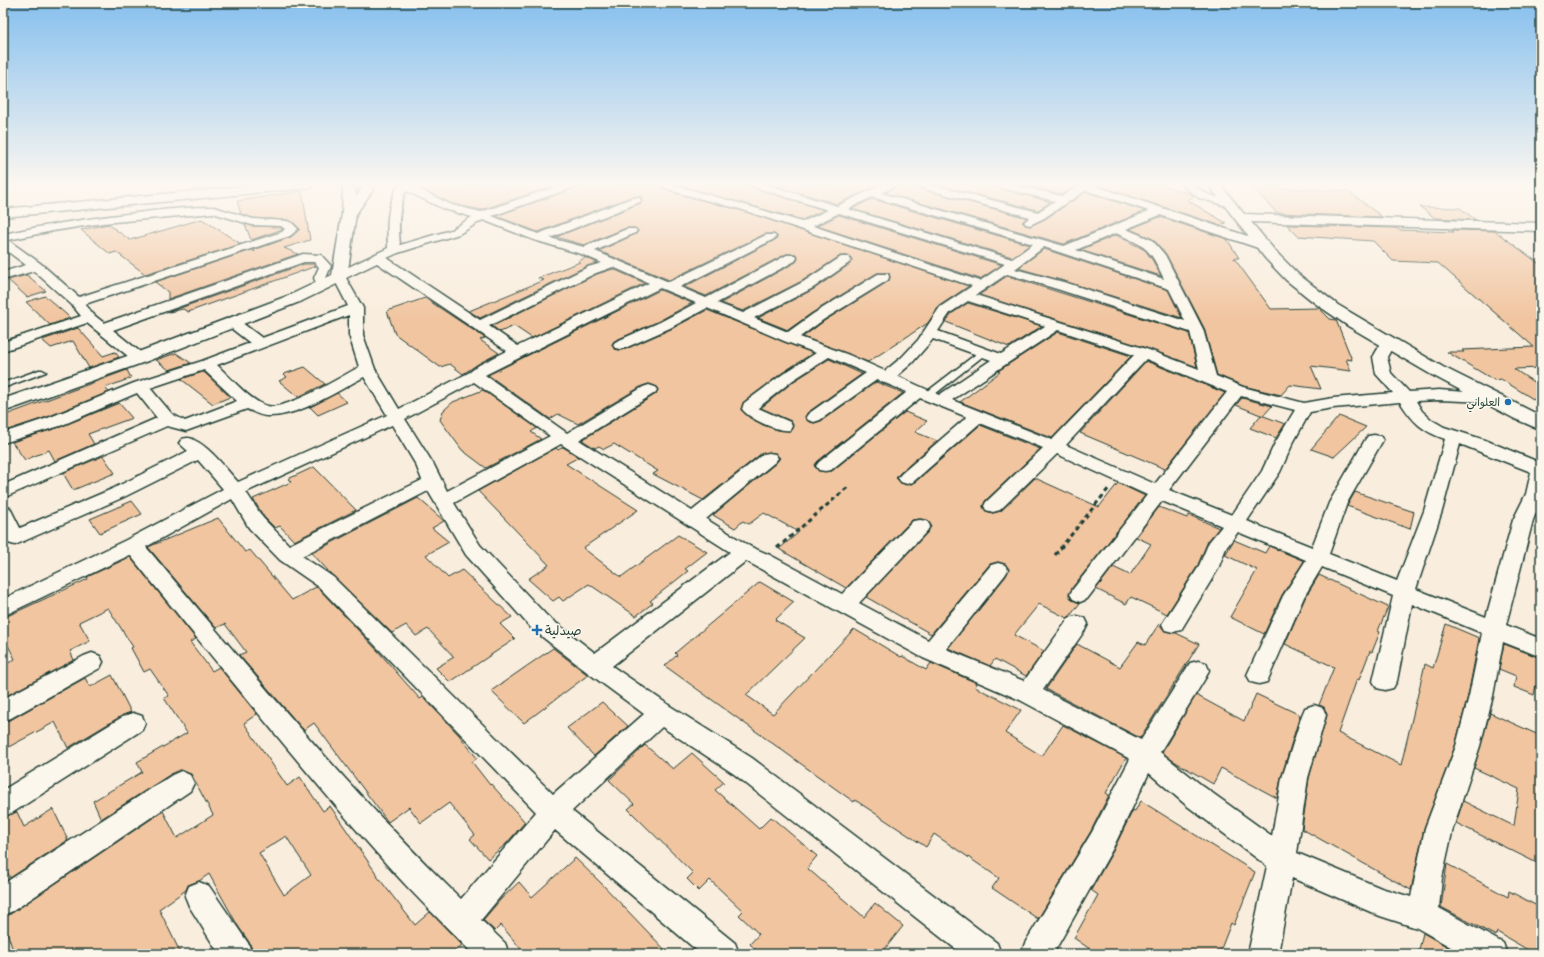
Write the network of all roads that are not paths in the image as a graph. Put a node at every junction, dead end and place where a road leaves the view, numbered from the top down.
1 (50, 229) edge
2 (292, 229) edge
3 (347, 229) edge
4 (393, 229) edge
5 (461, 229) edge
6 (514, 229) edge
7 (562, 229) edge
8 (807, 229) edge
9 (896, 229) edge
10 (990, 229) edge
11 (1017, 229) edge
12 (1116, 229) joint
13 (1212, 229) edge
14 (1250, 229) edge
15 (631, 231) dead end
16 (1008, 234) junction
17 (770, 237) dead end
18 (3, 238) edge
19 (538, 238) junction
20 (3, 242) edge
21 (1042, 243) junction
22 (1262, 245) junction
23 (394, 250) junction
24 (1065, 250) junction
25 (585, 251) junction
26 (9, 253) edge
27 (378, 258) junction
28 (791, 258) dead end
29 (845, 260) dead end
30 (614, 263) junction
31 (36, 266) junction
32 (1009, 267) junction
33 (3, 276) edge
34 (339, 277) junction
35 (883, 277) dead end
36 (323, 285) junction
37 (665, 285) junction
38 (981, 285) junction
39 (1174, 286) junction
40 (966, 296) junction
41 (77, 302) junction
42 (707, 302) junction
43 (356, 308) junction
44 (89, 318) junction
45 (744, 318) junction
46 (232, 322) junction
47 (1057, 324) junction
48 (478, 326) junction
49 (102, 329) junction
50 (1196, 329) junction
51 (930, 333) junction
52 (3, 334) edge
53 (789, 338) junction
54 (1388, 343) junction
55 (260, 344) junction
56 (620, 345) dead end
57 (8, 346) edge
58 (518, 352) junction
59 (827, 352) junction
60 (983, 353) junction
61 (1144, 353) junction
62 (139, 358) junction
63 (1004, 360) junction
64 (207, 364) junction
65 (367, 369) junction
66 (42, 372) dead end
67 (475, 375) junction
68 (880, 376) junction
69 (1209, 380) junction
70 (3, 386) edge
71 (140, 386) junction
72 (649, 390) dead end
73 (1237, 390) junction
74 (928, 396) junction
75 (1405, 397) junction
76 (1486, 397) junction
77 (248, 403) junction
78 (3, 406) edge
79 (1304, 408) junction
80 (396, 417) junction
81 (814, 417) dead end
82 (977, 417) junction
83 (168, 419) junction
84 (1541, 424) edge
85 (784, 426) dead end
86 (1454, 436) junction
87 (3, 438) edge
88 (565, 438) junction
89 (1374, 440) dead end
90 (1055, 447) junction
91 (769, 458) dead end
92 (825, 466) dead end
93 (1541, 469) edge
94 (907, 478) dead end
95 (235, 490) junction
96 (438, 491) junction
97 (3, 492) edge
98 (1159, 493) junction
99 (993, 506) dead end
100 (3, 512) edge
101 (692, 520) junction
102 (1236, 524) junction
103 (920, 526) dead end
104 (9, 541) edge
105 (133, 545) junction
106 (287, 555) junction
107 (754, 556) junction
108 (1318, 557) junction
109 (998, 570) dead end
110 (1404, 592) junction
111 (1080, 594) dead end
112 (845, 604) junction
113 (3, 608) edge
114 (1077, 624) dead end
115 (1173, 624) dead end
116 (1494, 629) junction
117 (1541, 648) edge
118 (931, 652) junction
119 (92, 662) dead end
120 (595, 666) junction
121 (1198, 670) dead end
122 (1259, 675) dead end
123 (1385, 680) dead end
124 (1028, 693) junction
125 (3, 711) edge
126 (661, 713) junction
127 (1314, 715) dead end
128 (133, 723) dead end
129 (1145, 754) junction
130 (181, 783) dead end
131 (3, 804) edge
132 (553, 812) junction
133 (1282, 860) junction
134 (199, 896) dead end
135 (3, 901) edge
136 (1424, 915) junction
137 (462, 920) junction
138 (237, 954) edge
139 (494, 954) edge
140 (724, 954) edge
141 (986, 954) edge
142 (1036, 954) edge
143 (1263, 954) edge
144 (1492, 954) edge

1 - 18 street
2 - 41 street
3 - 34 main road
4 - 23 street
5 - 23 street
6 - 19 street
7 - 19 street
8 - 38 street
9 - 32 street
10 - 16 street
11 - 16 street
12 - 24 street
12 - 39 street
13 - 22 street
14 - 22 main road
15 - 25 street
16 - 21 street
17 - 37 street
19 - 25 street
20 - 26 street
21 - 24 street
21 - 32 street
22 - 54 main road
23 - 27 street
24 - 39 street
25 - 30 street
26 - 31 street
27 - 34 street
27 - 48 street
28 - 42 street
29 - 45 street
30 - 37 street
30 - 48 street
31 - 33 street
31 - 41 street
32 - 38 street
32 - 50 street
34 - 36 main road
34 - 43 street
35 - 53 street
36 - 46 main road
36 - 49 street
37 - 42 street
37 - 58 street
38 - 40 street
39 - 50 street
40 - 47 street
40 - 51 street
41 - 44 street
42 - 45 street
42 - 56 street
43 - 55 street
43 - 65 street
44 - 49 street
44 - 57 street
45 - 53 street
46 - 55 street
46 - 62 main road
47 - 61 street
47 - 63 street
48 - 58 street
49 - 62 street
50 - 69 street
51 - 60 street
51 - 68 street
52 - 57 street
53 - 59 street
54 - 75 street
54 - 76 main road
55 - 64 street
58 - 67 street
59 - 68 street
59 - 85 street
60 - 63 street
60 - 74 lane
61 - 69 street
61 - 90 street
62 - 78 main road
63 - 74 street
64 - 71 street
64 - 77 street
65 - 77 street
65 - 80 street
66 - 70 lane
67 - 80 street
67 - 88 street
68 - 74 street
68 - 81 street
69 - 73 street
71 - 83 street
71 - 87 street
72 - 88 street
73 - 79 street
73 - 98 street
74 - 82 street
74 - 92 street
75 - 76 street
75 - 79 street
75 - 86 street
76 - 84 main road
77 - 83 street
79 - 102 street
80 - 95 street
80 - 96 street
82 - 90 street
82 - 94 street
83 - 97 street
86 - 93 street
86 - 110 street
88 - 96 street
88 - 101 street
89 - 108 street
90 - 98 street
90 - 99 street
91 - 101 street
93 - 116 street
95 - 104 street
95 - 105 street
95 - 106 street
96 - 106 street
96 - 120 street
98 - 102 street
98 - 111 street
100 - 104 street
101 - 107 street
102 - 108 street
102 - 115 street
103 - 112 street
105 - 113 street
105 - 137 street
106 - 132 street
107 - 112 street
107 - 120 street
108 - 110 street
108 - 122 street
109 - 118 street
110 - 116 street
110 - 123 street
112 - 118 street
114 - 124 street
116 - 117 street
116 - 136 street
118 - 124 street
119 - 125 street
120 - 126 street
121 - 129 street
124 - 129 street
126 - 132 street
126 - 141 street
127 - 133 street
128 - 131 street
129 - 133 street
129 - 142 street
130 - 135 street
132 - 137 street
132 - 140 street
133 - 136 street
133 - 143 street
134 - 138 street
136 - 144 street
137 - 139 street

